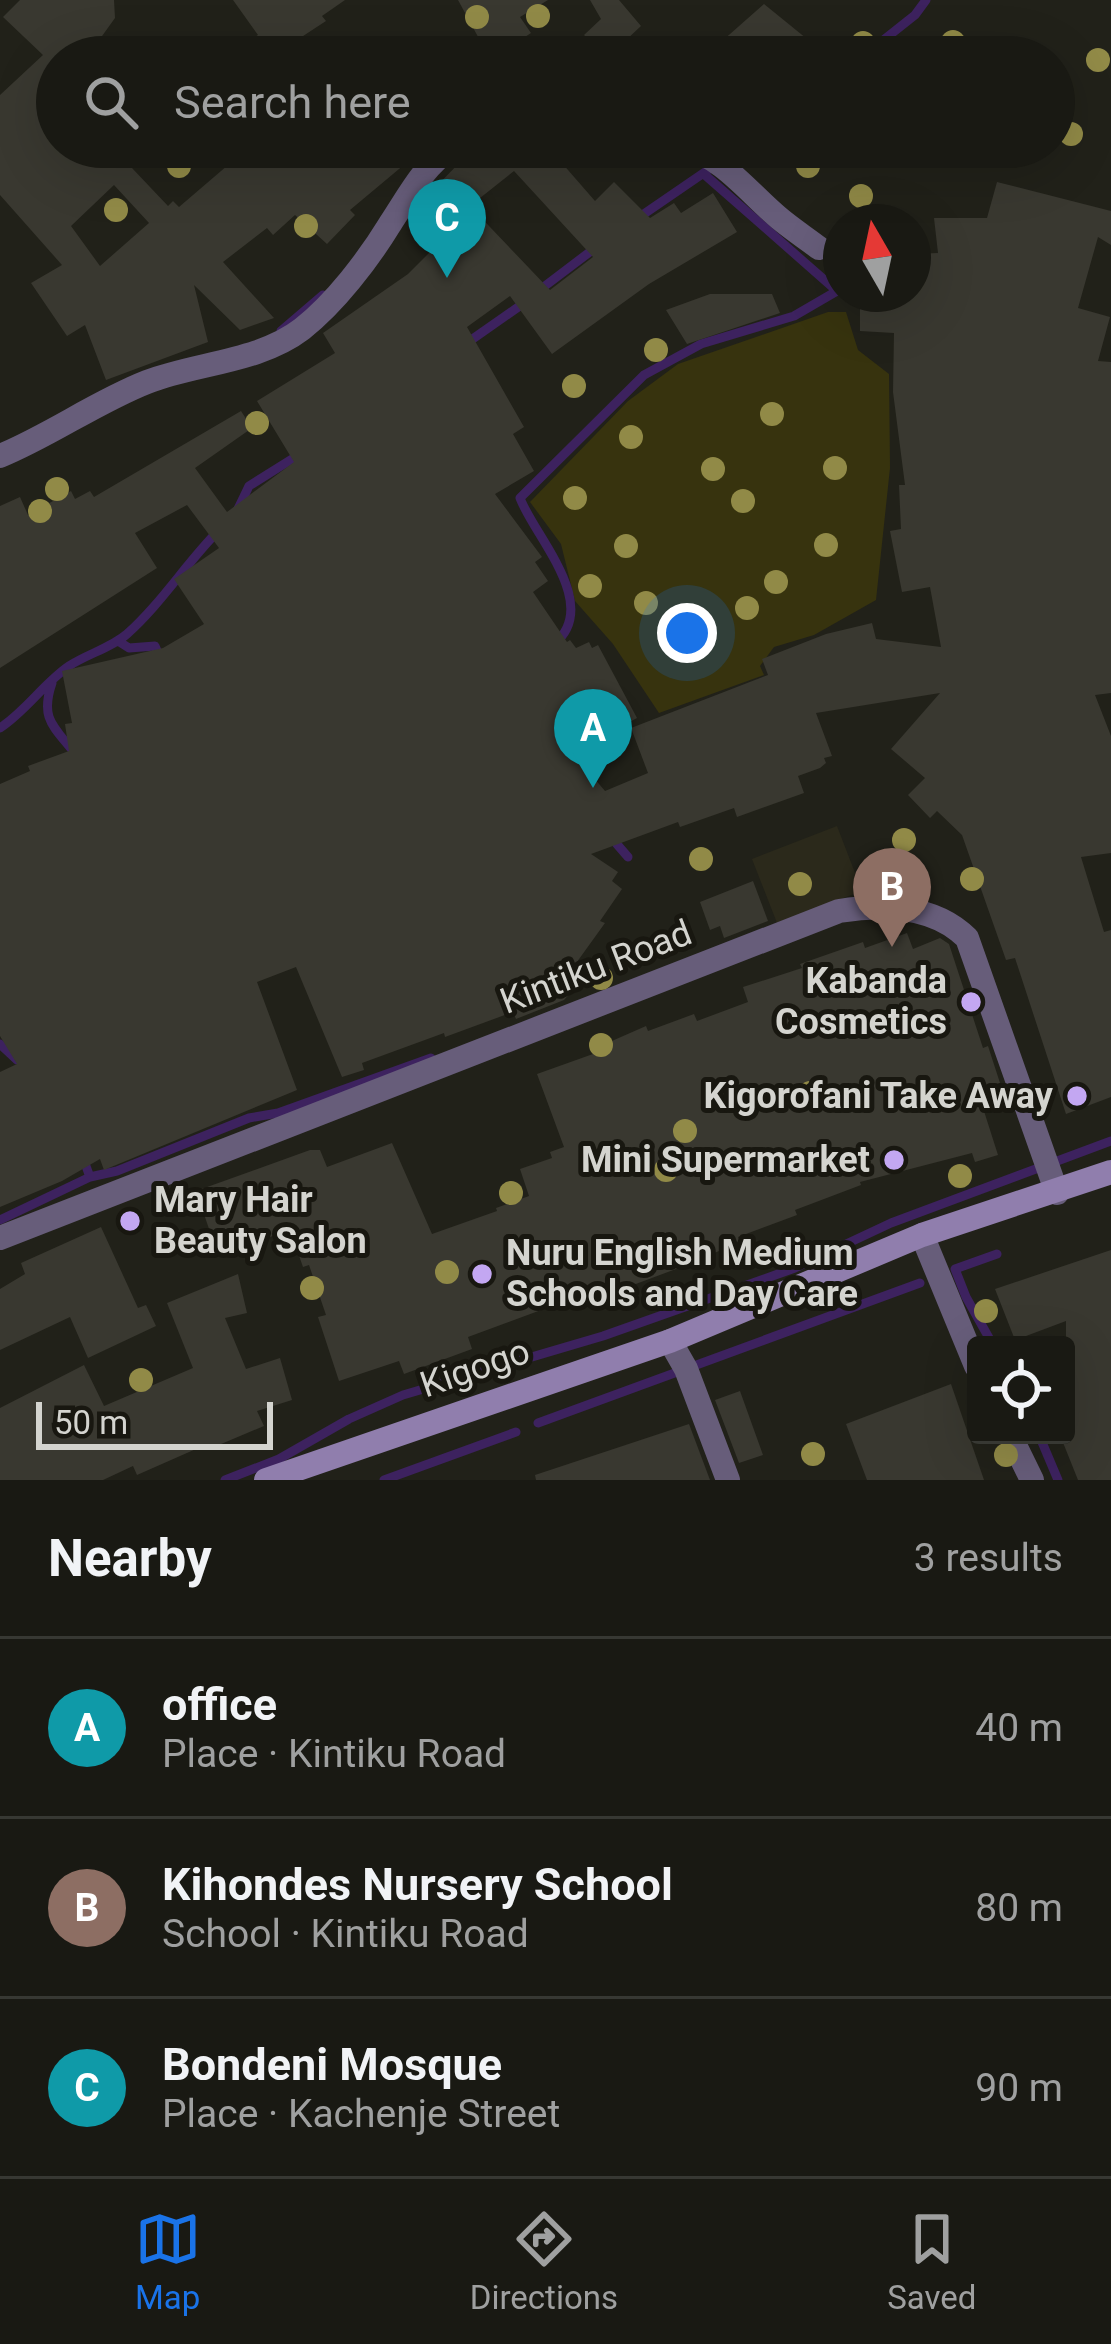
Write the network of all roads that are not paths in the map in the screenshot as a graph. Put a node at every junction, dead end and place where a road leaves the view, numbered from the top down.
1 (427, 168) edge
2 (722, 168) edge
3 (819, 248) dead end
4 (0, 456) edge
5 (1111, 1172) edge
6 (1057, 1193) junction
7 (922, 1235) junction
8 (0, 1238) edge
9 (670, 1341) junction
10 (967, 1344) edge
11 (1014, 1444) edge
12 (266, 1480) edge
13 (728, 1480) edge
14 (1032, 1480) edge

1 - 4 street
2 - 3 street
5 - 6 main road, Kigogo
6 - 7 main road, Kigogo
6 - 8 street, Kintiku Road
7 - 9 main road, Kigogo
7 - 10 street
9 - 12 main road, Kigogo
9 - 13 street
11 - 14 street

